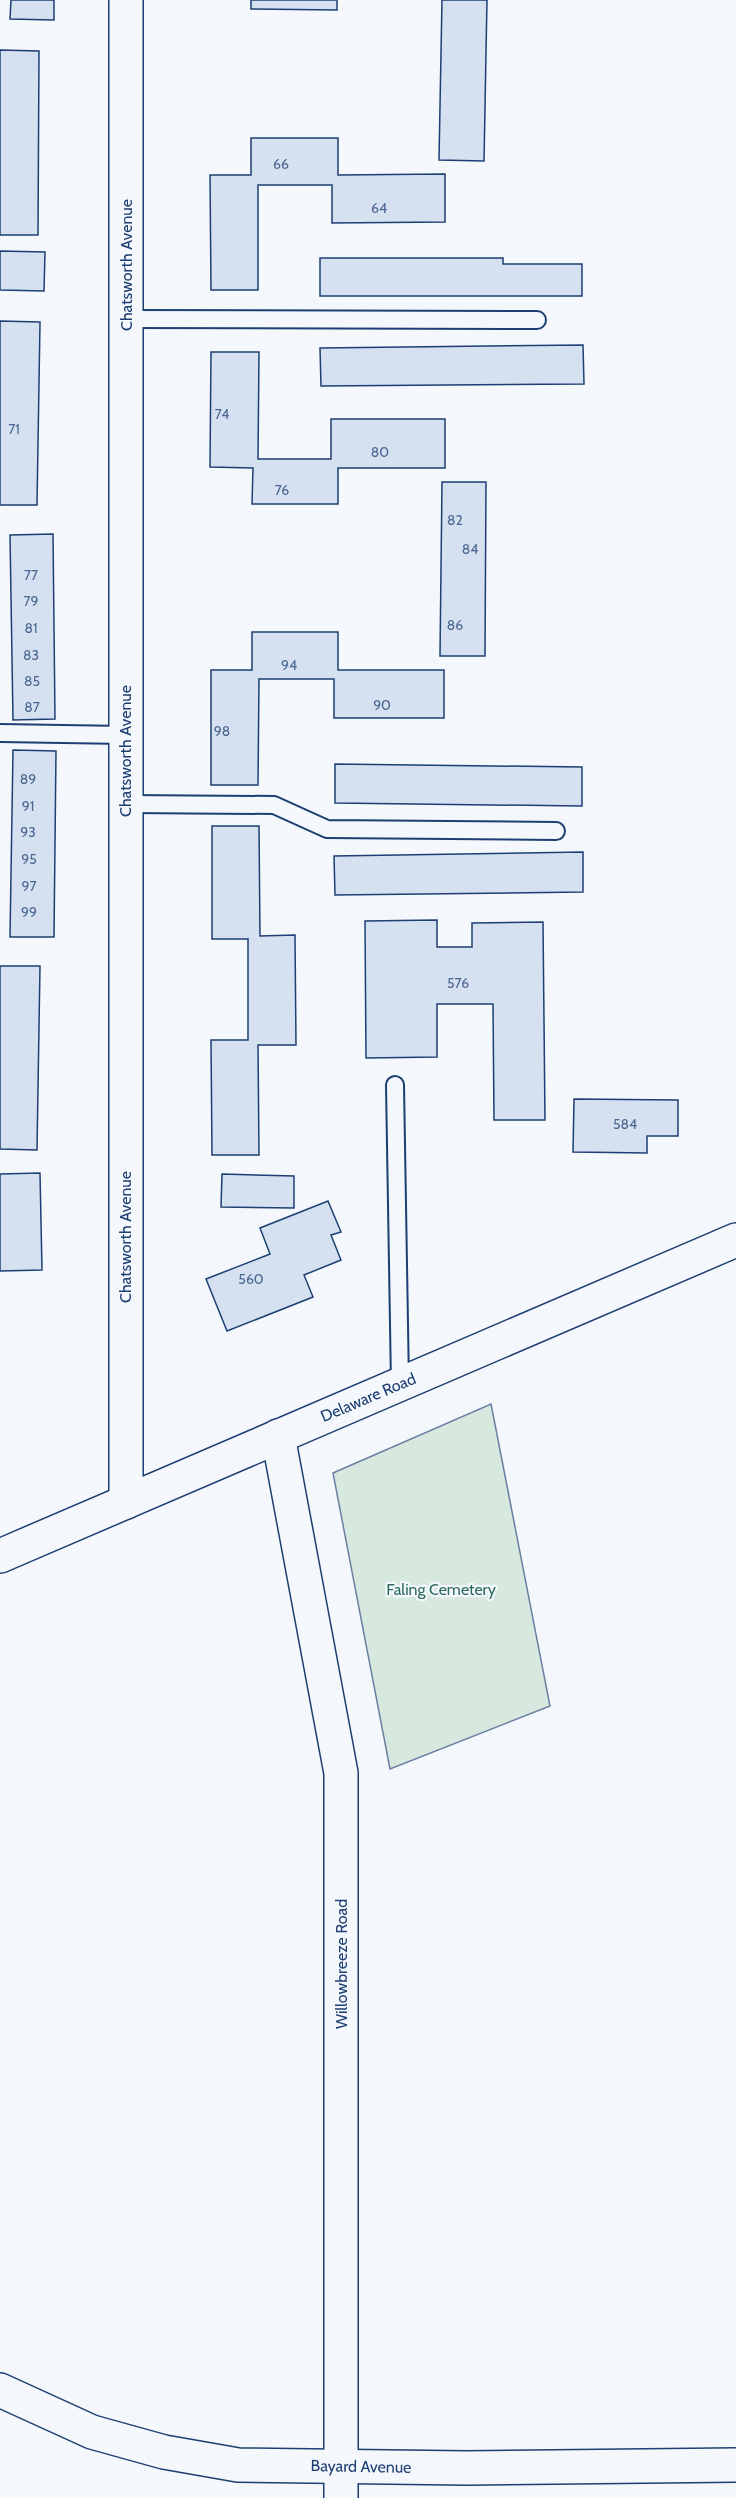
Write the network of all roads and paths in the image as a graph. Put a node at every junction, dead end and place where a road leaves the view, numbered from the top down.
1 (126, 0) edge
2 (126, 319) junction
3 (537, 320) dead end
4 (0, 734) edge
5 (125, 735) junction
6 (125, 804) junction
7 (556, 831) dead end
8 (395, 1085) dead end
9 (736, 1240) edge
10 (400, 1383) junction
11 (278, 1436) junction
12 (126, 1502) junction
13 (0, 1556) edge
14 (0, 2390) edge
15 (736, 2465) edge
16 (341, 2466) junction
17 (341, 2498) edge

1 - 2 street, Chatsworth Avenue
2 - 3 lane
2 - 5 street, Chatsworth Avenue
4 - 5 lane
5 - 6 street, Chatsworth Avenue
6 - 7 lane
6 - 12 street, Chatsworth Avenue
8 - 10 lane
9 - 10 street, Delaware Road
10 - 11 street, Delaware Road
11 - 12 street, Delaware Road
11 - 16 street, Willowbreeze Road
12 - 13 street, Delaware Road
14 - 16 street, Bayard Avenue
15 - 16 street, Bayard Avenue
16 - 17 street, Willowbreeze Road

